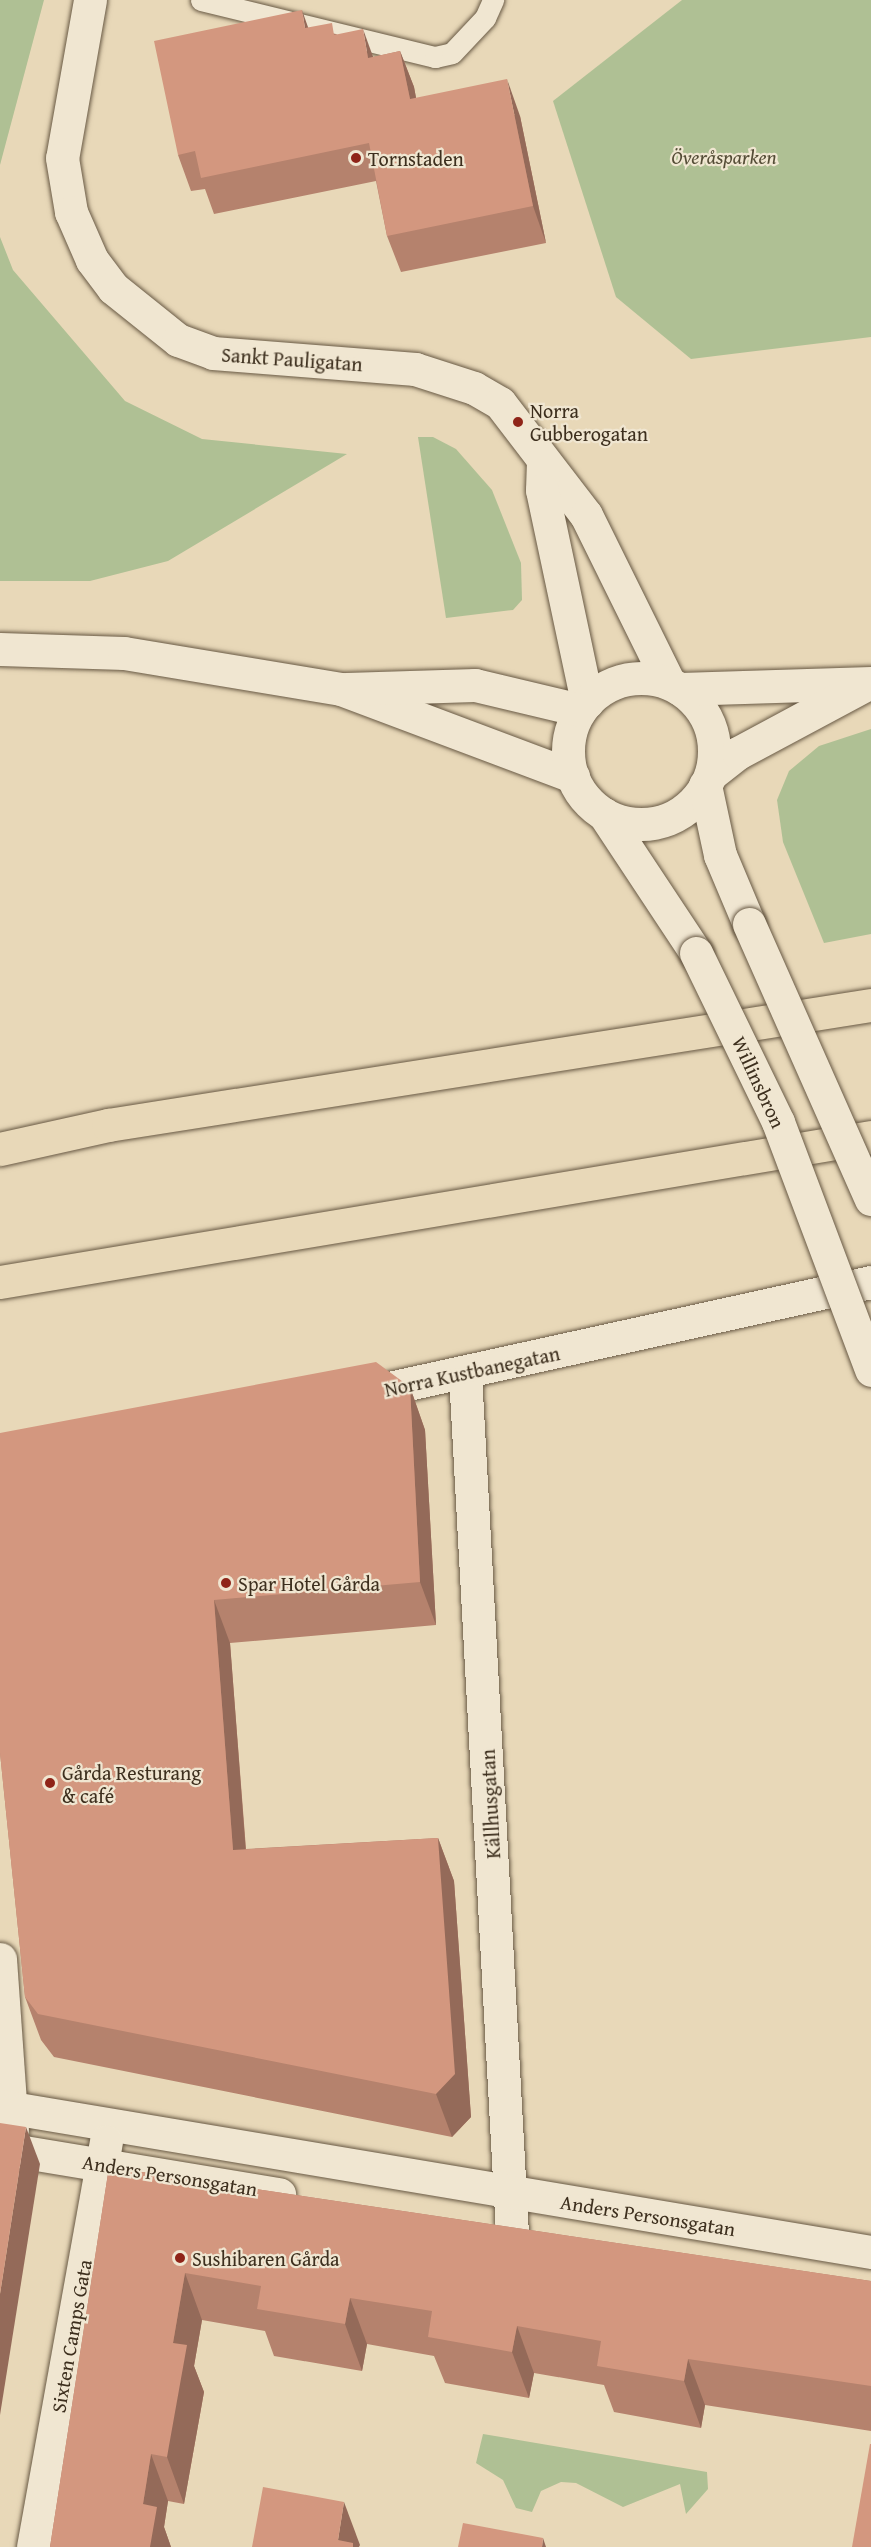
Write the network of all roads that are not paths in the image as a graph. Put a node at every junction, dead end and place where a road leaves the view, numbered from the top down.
1 (90, 0) edge
2 (201, 0) edge
3 (489, 9) edge
4 (543, 461) junction
5 (0, 649) edge
6 (869, 683) edge
7 (675, 686) junction
8 (341, 689) junction
9 (583, 706) junction
10 (573, 776) junction
11 (708, 780) junction
12 (604, 814) junction
13 (871, 1005) edge
14 (871, 1137) edge
15 (0, 1149) edge
16 (871, 1199) edge
17 (0, 1282) edge
18 (871, 1282) edge
19 (871, 1370) edge
20 (465, 1374) junction
21 (325, 1400) edge
22 (0, 1959) edge
23 (7, 2107) edge
24 (109, 2125) junction
25 (5, 2149) edge
26 (102, 2164) junction
27 (514, 2193) junction
28 (313, 2199) edge
29 (477, 2227) edge
30 (512, 2233) junction
31 (547, 2239) edge
32 (871, 2252) edge
33 (33, 2547) edge

1 - 4 street, Sankt Pauligatan
2 - 3 lane
4 - 7 street, Sankt Pauligatan
4 - 9 street
5 - 8 street
6 - 7 street
6 - 11 street
7 - 9 street
7 - 11 street
8 - 9 street
8 - 10 street
9 - 10 street
10 - 12 street
11 - 12 street
11 - 16 street, bridge
12 - 19 street, Willinsbron, bridge
13 - 15 highway
14 - 17 highway
18 - 20 street, Norra Kustbanegatan
20 - 21 street, Norra Kustbanegatan
20 - 27 street, Källhusgatan
22 - 23 street
23 - 24 street, Anders Personsgatan
23 - 25 street
24 - 26 street, Sixten Camps Gata
24 - 27 street, Anders Personsgatan
25 - 26 street, Anders Personsgatan
26 - 28 street, Anders Personsgatan
26 - 33 street, Sixten Camps Gata
27 - 30 street, Källhusgatan
27 - 32 street, Anders Personsgatan
29 - 30 street, Anders Personsgatan
30 - 31 street, Anders Personsgatan

